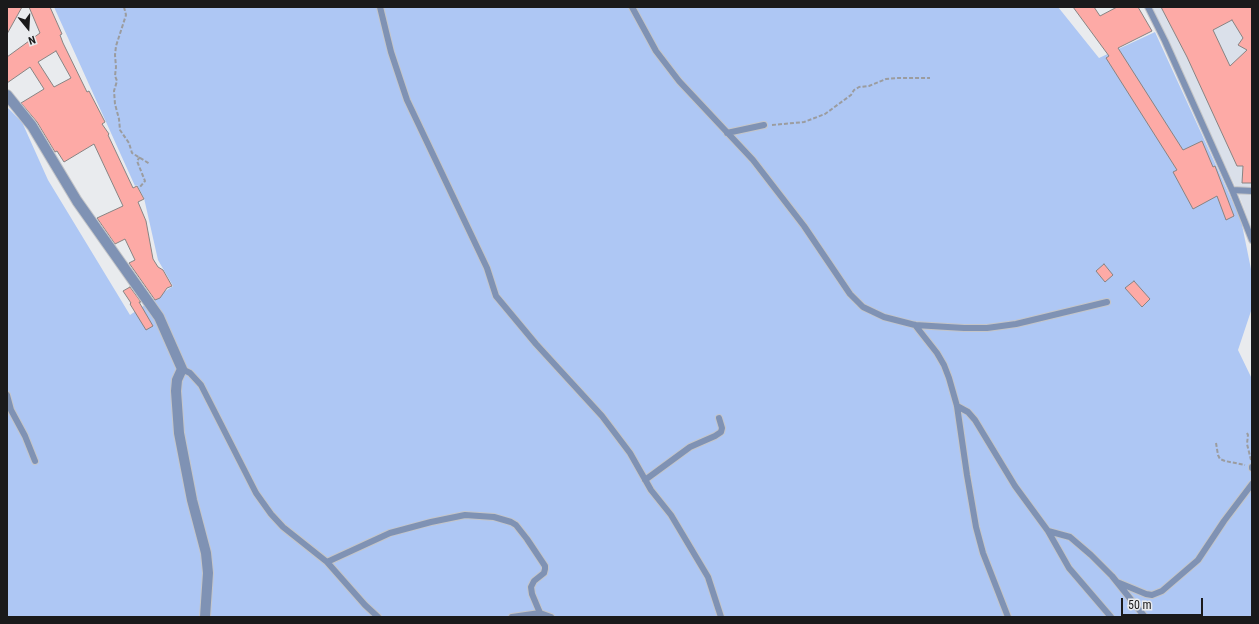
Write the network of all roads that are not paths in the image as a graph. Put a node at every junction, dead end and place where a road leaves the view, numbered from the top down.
1 (380, 7) edge
2 (632, 7) edge
3 (1149, 8) edge
4 (7, 95) edge
5 (764, 126) road end
6 (727, 132) junction
7 (1232, 190) junction
8 (1252, 191) edge
9 (1252, 240) edge
10 (1107, 302) dead end
11 (915, 325) junction
12 (182, 369) junction
13 (7, 395) edge
14 (957, 406) junction
15 (719, 418) dead end
16 (34, 461) dead end
17 (645, 480) junction
18 (1252, 484) edge
19 (1048, 531) junction
20 (327, 562) junction
21 (1117, 582) junction
22 (540, 613) junction
23 (205, 617) edge
24 (378, 617) edge
25 (512, 617) edge
26 (551, 617) edge
27 (721, 617) edge
28 (1008, 617) edge
29 (1111, 617) edge
30 (1145, 617) edge

1 - 17 lane
2 - 6 lane
3 - 7 lane
4 - 12 street
5 - 6 lane
6 - 11 lane
7 - 8 lane
7 - 9 lane
10 - 11 lane
11 - 14 lane
12 - 20 lane
12 - 23 street
13 - 16 lane
14 - 19 lane
14 - 28 lane
15 - 17 lane
17 - 27 lane
18 - 21 lane
19 - 21 lane
19 - 29 lane
20 - 22 lane
20 - 24 lane
21 - 30 lane
22 - 25 lane
22 - 26 lane

